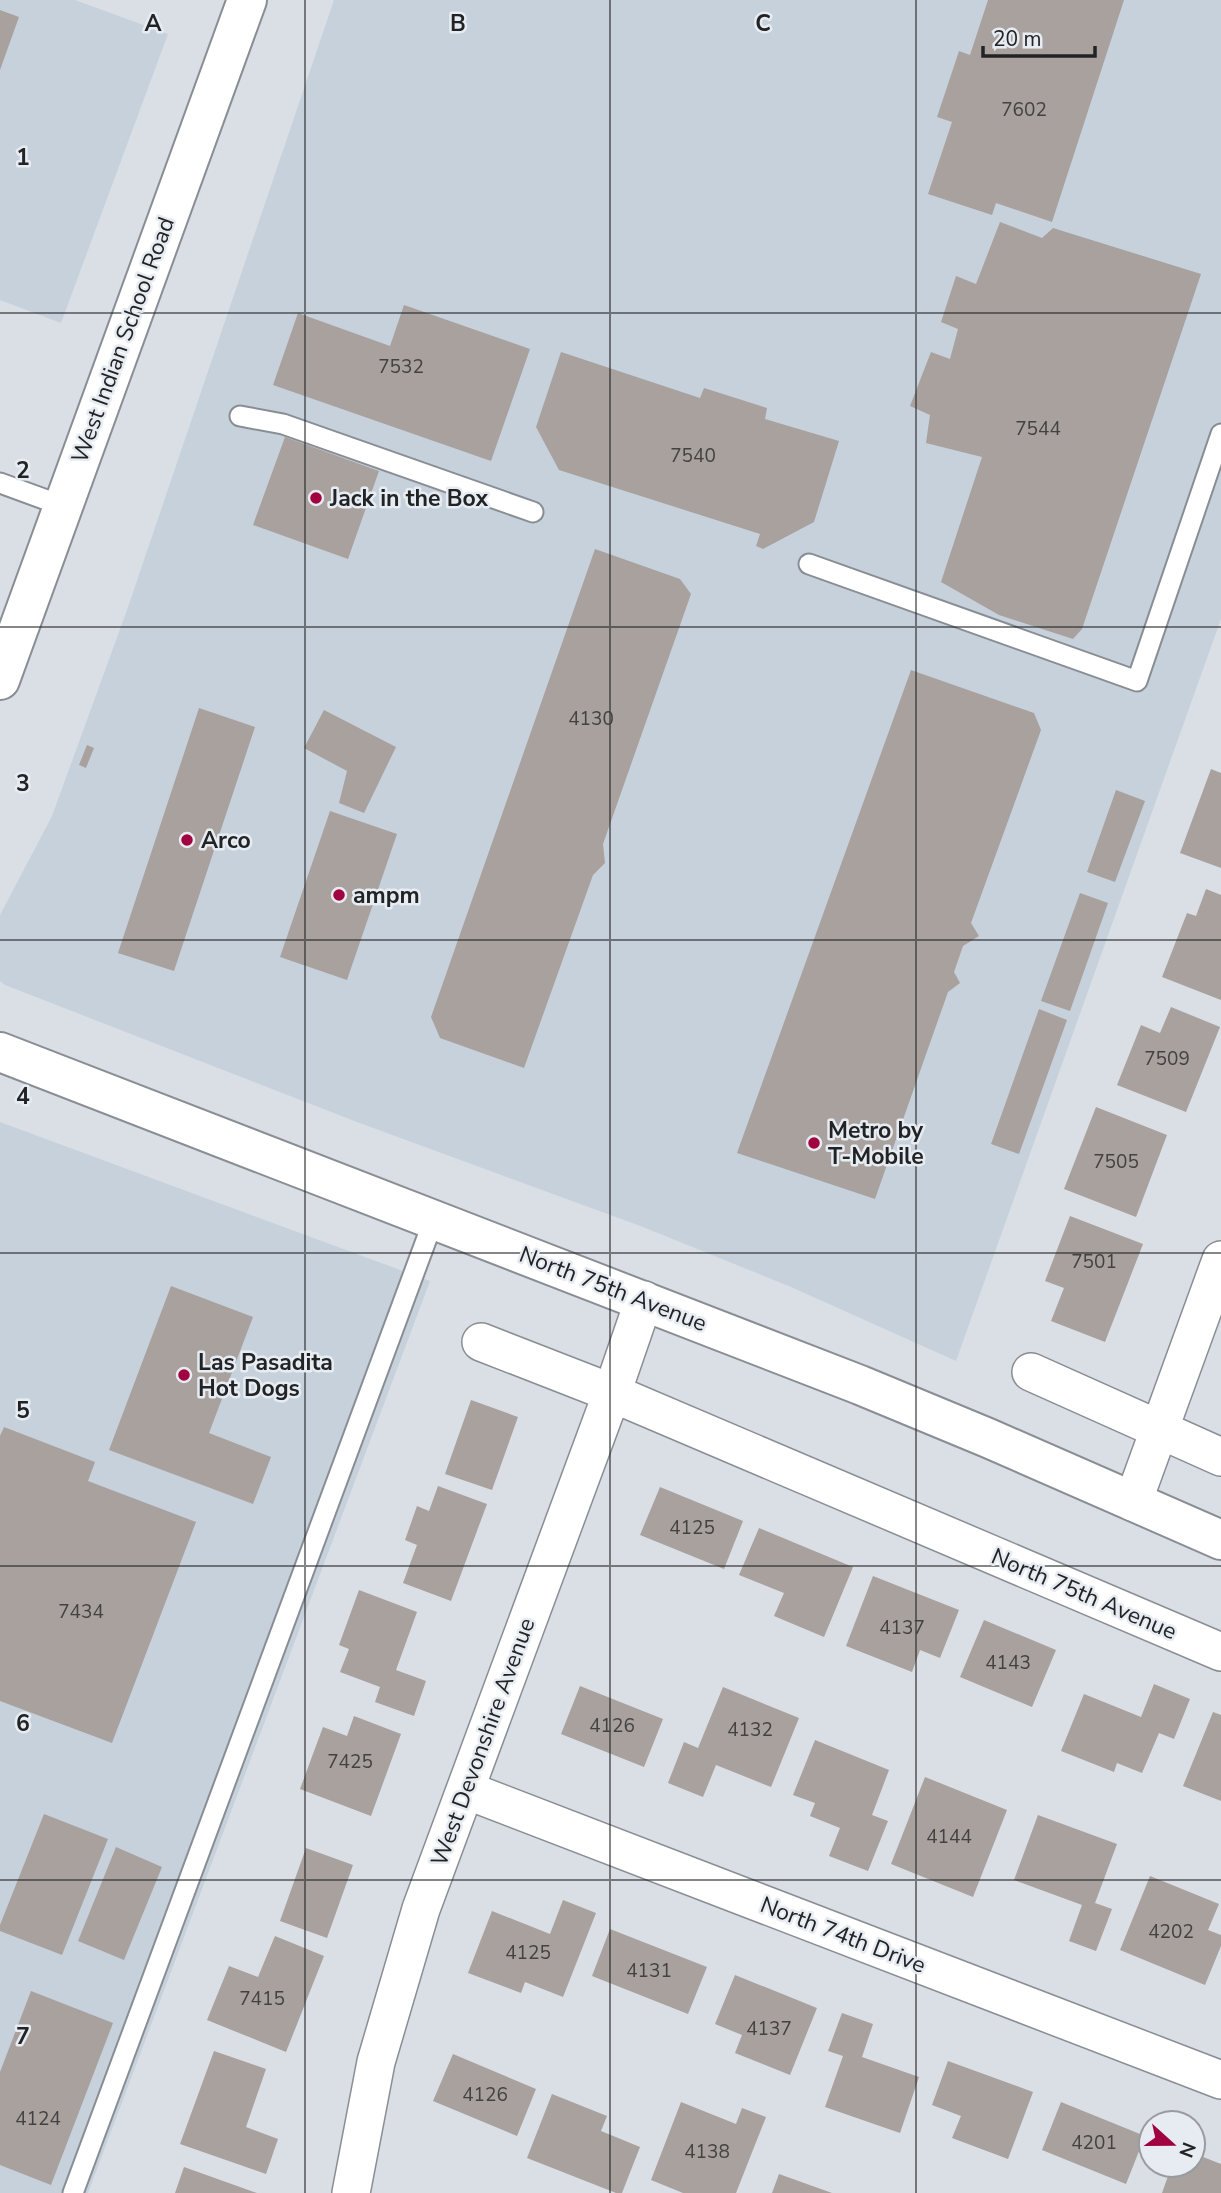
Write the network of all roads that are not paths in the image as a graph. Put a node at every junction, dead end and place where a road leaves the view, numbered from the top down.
1 (247, 0) edge
2 (240, 416) dead end
3 (1221, 434) edge
4 (0, 483) edge
5 (63, 506) junction
6 (533, 512) dead end
7 (809, 564) dead end
8 (0, 680) edge
9 (0, 1052) edge
10 (433, 1219) junction
11 (1221, 1260) edge
12 (645, 1300) junction
13 (481, 1342) dead end
14 (1031, 1372) dead end
15 (612, 1393) junction
16 (1160, 1430) junction
17 (1221, 1457) edge
18 (1133, 1502) junction
19 (1221, 1540) edge
20 (1221, 1652) edge
21 (466, 1790) junction
22 (1221, 2080) edge
23 (361, 2190) edge
24 (73, 2193) edge

1 - 5 main road, West Indian School Road
2 - 6 lane
3 - 7 lane
4 - 5 lane
5 - 8 main road, West Indian School Road
9 - 10 main road, North 75th Avenue
10 - 12 main road, North 75th Avenue
10 - 24 lane
11 - 16 street
12 - 15 street, West Devonshire Avenue
12 - 18 main road, North 75th Avenue
13 - 15 street, North 75th Avenue
14 - 16 street
15 - 20 street, North 75th Avenue
15 - 21 street, West Devonshire Avenue
16 - 17 street
16 - 18 street
18 - 19 main road, North 75th Avenue
21 - 22 street, North 74th Drive
21 - 23 street, West Devonshire Avenue

